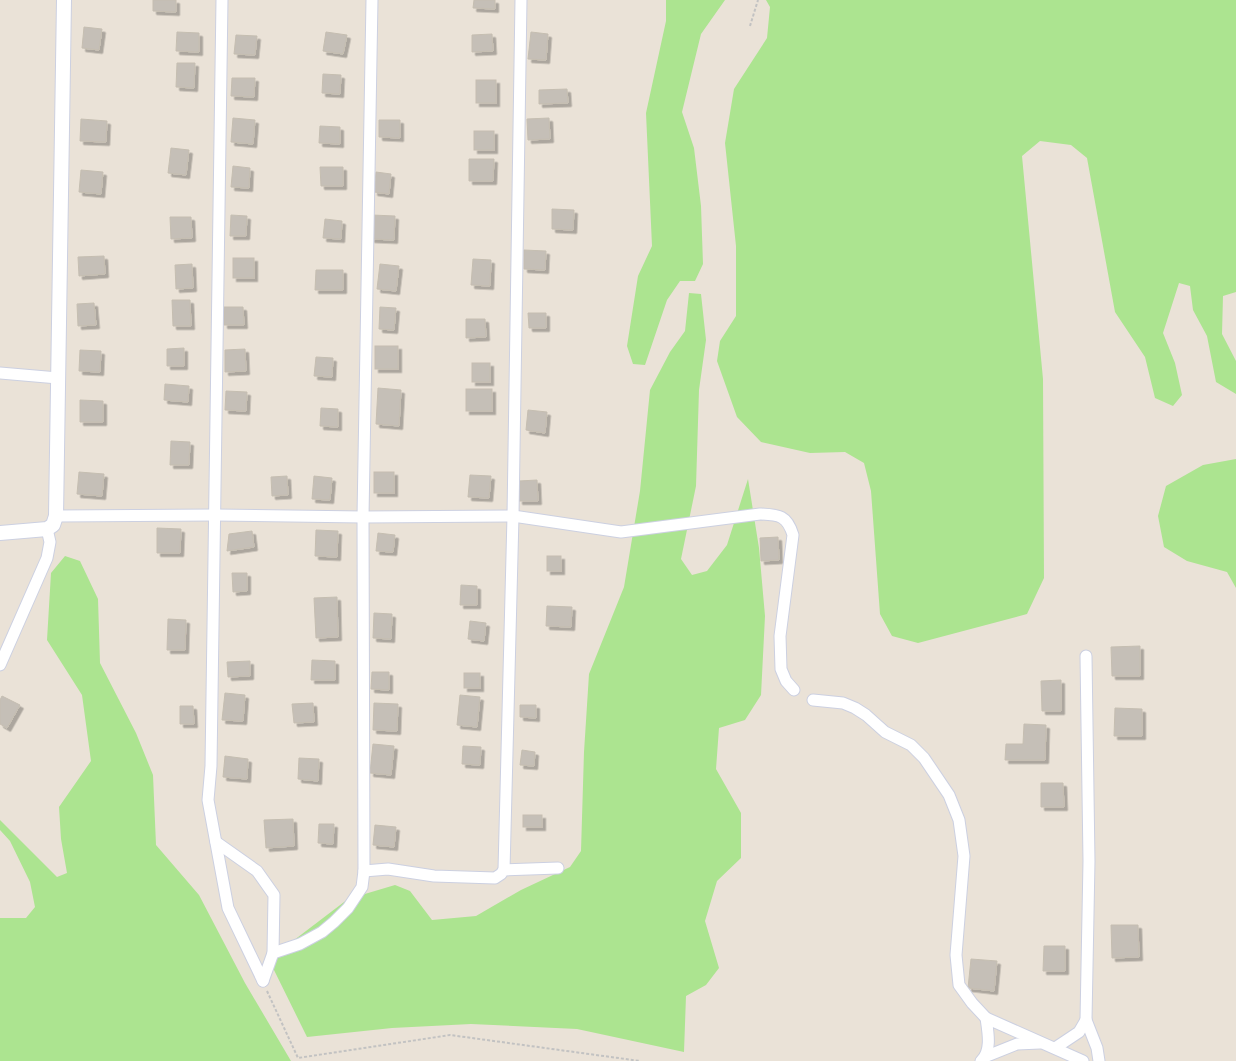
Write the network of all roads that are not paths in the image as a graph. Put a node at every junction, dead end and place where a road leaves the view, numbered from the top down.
1 (64, 0) edge
2 (222, 0) edge
3 (372, 0) edge
4 (521, 0) edge
5 (0, 373) edge
6 (58, 378) junction
7 (215, 515) junction
8 (56, 516) junction
9 (513, 516) junction
10 (363, 517) junction
11 (47, 529) junction
12 (0, 533) edge
13 (1086, 656) dead end
14 (0, 665) edge
15 (794, 690) dead end
16 (813, 700) dead end
17 (216, 842) junction
18 (558, 868) dead end
19 (504, 870) junction
20 (364, 871) junction
21 (273, 953) junction
22 (986, 1018) junction
23 (1086, 1020) junction
24 (1042, 1043) junction
25 (1055, 1048) junction
26 (984, 1058) edge
27 (1083, 1061) edge
28 (1100, 1061) edge

1 - 6 street
2 - 7 street
3 - 10 street
4 - 9 street
5 - 6 street
6 - 8 street
7 - 8 street
7 - 10 street
7 - 17 street
8 - 11 street
9 - 10 street
9 - 15 street
9 - 19 street
10 - 20 street
11 - 12 street
11 - 14 street
13 - 23 street
16 - 22 street
17 - 21 street
17 - 21 street
18 - 19 street
19 - 20 street
20 - 21 street
22 - 24 street
22 - 26 street
23 - 25 street
23 - 28 street
24 - 25 street
24 - 26 street
25 - 27 street

